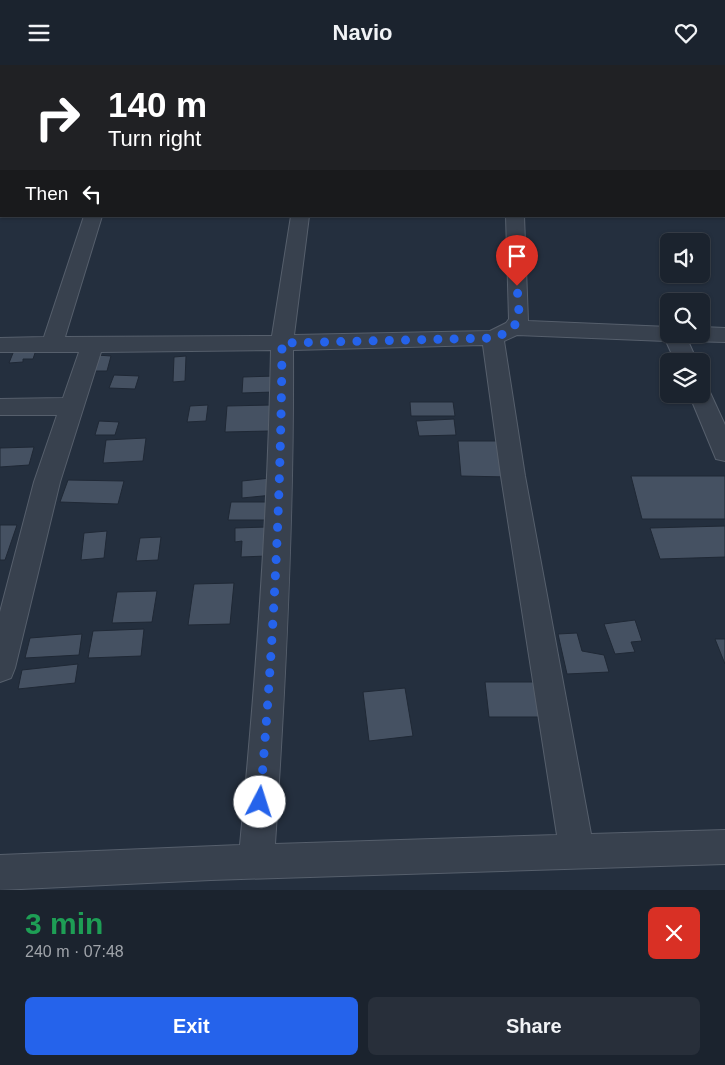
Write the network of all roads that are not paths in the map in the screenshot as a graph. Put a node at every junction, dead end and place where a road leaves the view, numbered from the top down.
1 (93, 217) edge
2 (300, 217) edge
3 (515, 217) edge
4 (504, 333) junction
5 (660, 333) edge
6 (710, 335) edge
7 (725, 335) edge
8 (282, 343) junction
9 (0, 345) edge
10 (52, 345) junction
11 (92, 345) junction
12 (704, 403) edge
13 (72, 405) junction
14 (0, 407) edge
15 (725, 452) edge
16 (0, 667) edge
17 (725, 847) edge
18 (577, 851) junction
19 (256, 862) junction
20 (0, 873) edge

1 - 10 street
2 - 8 street
3 - 4 street
4 - 5 street
4 - 8 street
4 - 18 street
6 - 7 street
8 - 11 street
8 - 19 street
9 - 10 street
10 - 11 street
11 - 13 street
12 - 15 street
13 - 14 street
13 - 16 street
17 - 18 street
18 - 19 street
19 - 20 street

